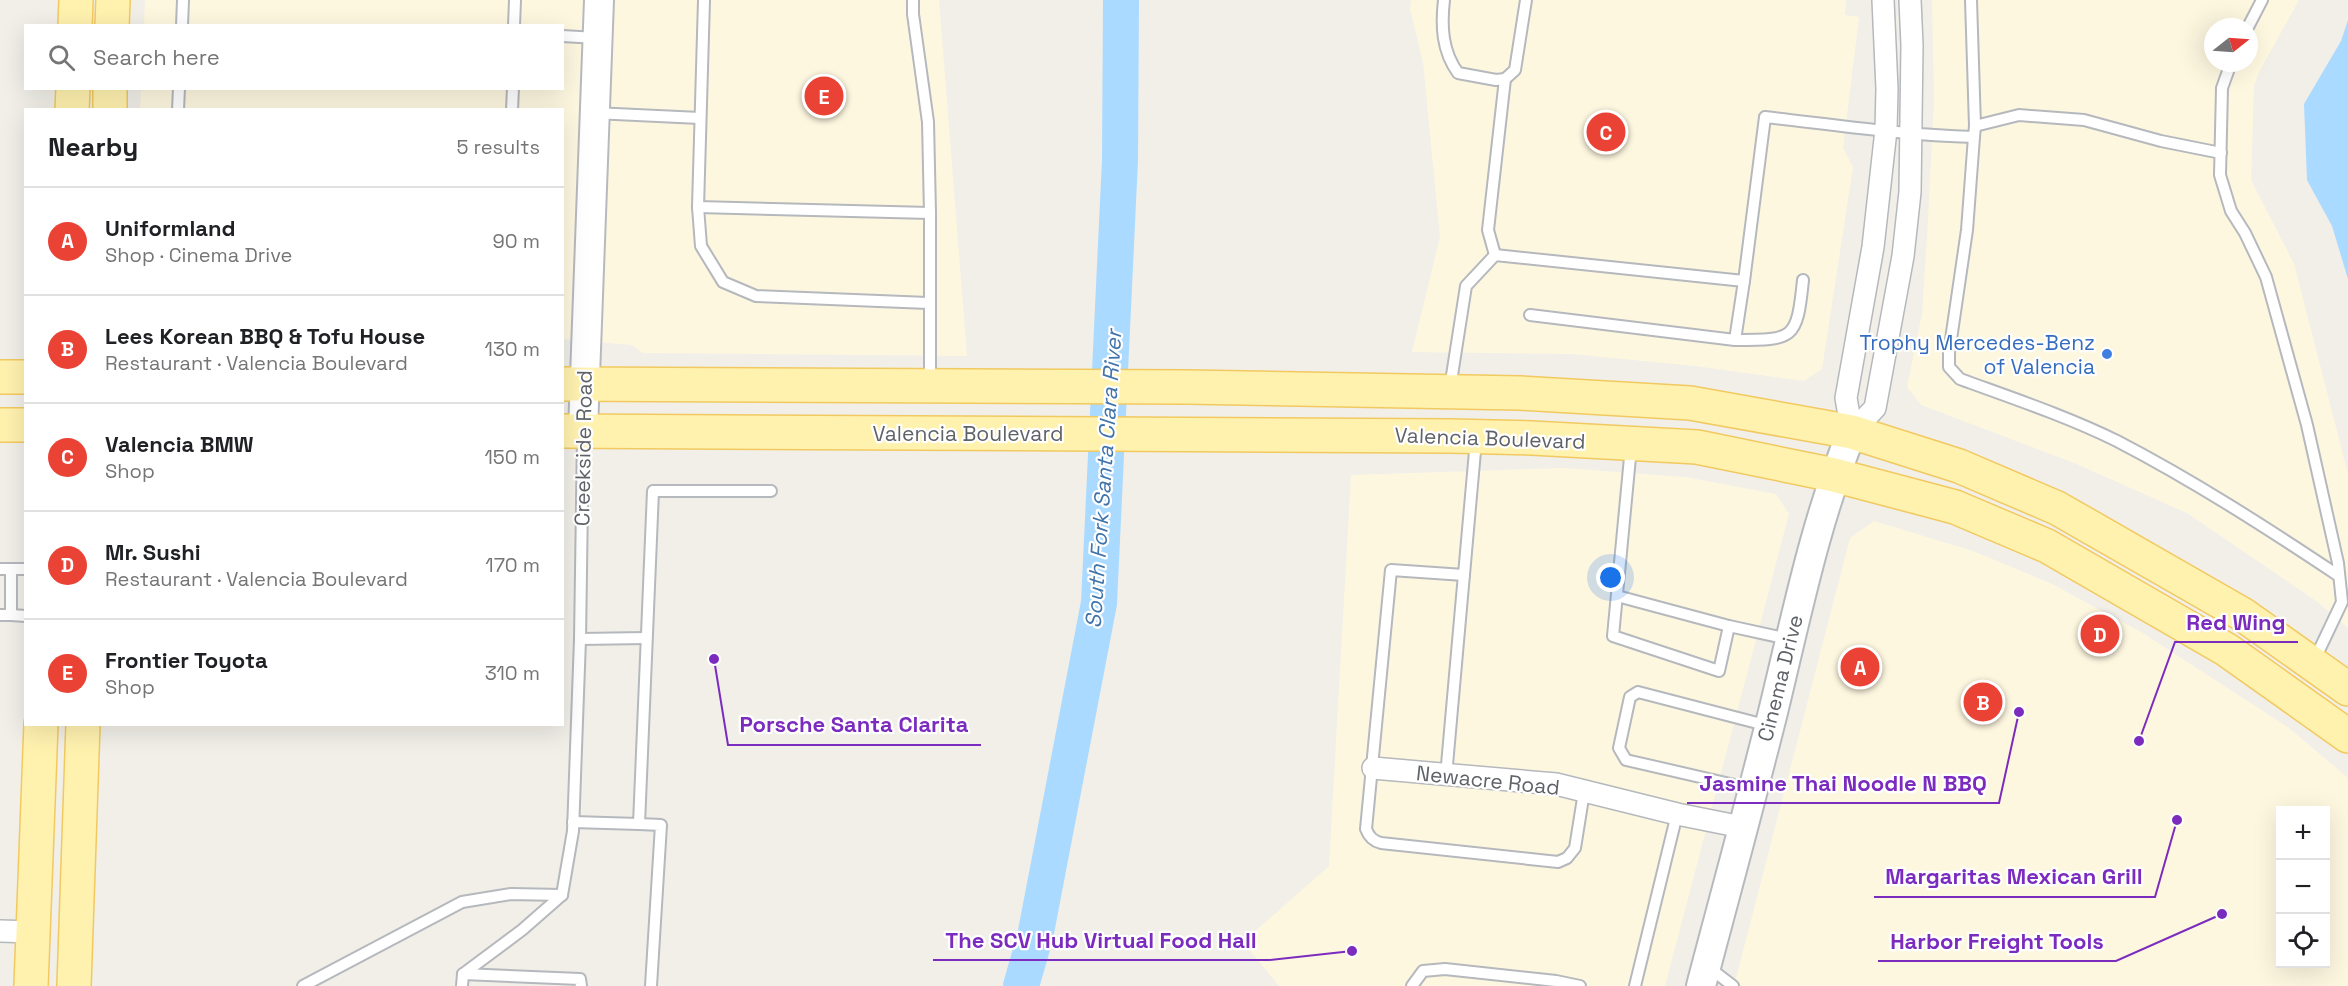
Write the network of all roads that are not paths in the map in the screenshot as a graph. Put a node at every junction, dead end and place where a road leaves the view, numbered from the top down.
1 (76, 0) edge
2 (113, 0) edge
3 (183, 0) edge
4 (515, 0) edge
5 (599, 0) edge
6 (704, 0) edge
7 (913, 0) edge
8 (1444, 0) edge
9 (1526, 0) edge
10 (1883, 0) edge
11 (1910, 0) edge
12 (1971, 0) edge
13 (2262, 0) edge
14 (2253, 18) edge
15 (75, 24) edge
16 (112, 24) edge
17 (182, 24) edge
18 (514, 24) edge
19 (564, 36) edge
20 (597, 38) junction
21 (2228, 72) edge
22 (1505, 79) junction
23 (73, 90) edge
24 (110, 90) edge
25 (179, 90) edge
26 (513, 90) edge
27 (72, 108) edge
28 (110, 108) edge
29 (178, 108) edge
30 (512, 108) edge
31 (594, 113) junction
32 (700, 118) junction
33 (1886, 130) junction
34 (1975, 132) junction
35 (1911, 135) junction
36 (2221, 153) junction
37 (698, 207) junction
38 (930, 213) junction
39 (1495, 255) junction
40 (1803, 280) dead end
41 (1744, 281) junction
42 (928, 303) junction
43 (1530, 315) dead end
44 (1735, 339) junction
45 (0, 377) edge
46 (24, 377) edge
47 (573, 384) edge
48 (930, 386) junction
49 (1449, 392) junction
50 (0, 425) edge
51 (24, 425) edge
52 (573, 430) edge
53 (1852, 432) junction
54 (1476, 436) junction
55 (1632, 443) junction
56 (1834, 475) junction
57 (771, 491) dead end
58 (5, 569) edge
59 (24, 569) edge
60 (1464, 575) junction
61 (2339, 576) junction
62 (1617, 596) junction
63 (5, 615) edge
64 (24, 616) edge
65 (1729, 626) junction
66 (646, 638) junction
67 (580, 639) junction
68 (1789, 639) junction
69 (2313, 664) junction
70 (2348, 689) edge
71 (41, 726) edge
72 (83, 726) edge
73 (1769, 726) junction
74 (2344, 729) edge
75 (1373, 768) junction
76 (1446, 776) junction
77 (1752, 789) junction
78 (1584, 792) junction
79 (1677, 814) junction
80 (573, 822) junction
81 (639, 824) junction
82 (1742, 827) junction
83 (562, 896) junction
84 (0, 931) edge
85 (33, 932) junction
86 (463, 974) junction
87 (1704, 976) edge
88 (31, 986) edge
89 (74, 986) edge
90 (303, 986) edge
91 (462, 986) edge
92 (581, 986) edge
93 (651, 986) edge
94 (1412, 986) edge
95 (1580, 986) edge
96 (1635, 986) edge
97 (1733, 986) edge

1 - 15 main road
2 - 16 main road
3 - 17 lane
4 - 18 lane
5 - 20 street, Creekside Road
6 - 32 lane
7 - 38 lane
8 - 22 lane
9 - 22 lane
10 - 33 street
11 - 35 street
12 - 34 lane
13 - 14 lane
19 - 20 lane
20 - 31 street, Creekside Road
21 - 36 lane
22 - 39 lane
23 - 27 main road
24 - 28 main road
25 - 29 lane
26 - 30 lane
31 - 32 lane
31 - 47 street, Creekside Road
32 - 37 lane
33 - 35 lane
33 - 41 lane
33 - 53 street
34 - 35 lane
34 - 36 lane
34 - 61 lane
35 - 53 street
36 - 61 lane
37 - 38 lane
37 - 42 lane
38 - 42 lane
39 - 41 lane
39 - 49 lane
40 - 44 lane
41 - 44 lane
42 - 48 lane
43 - 44 lane
45 - 46 main road
47 - 48 main road
47 - 52 street, Creekside Road
48 - 49 main road
49 - 53 main road
50 - 51 main road
52 - 54 main road, Valencia Boulevard
52 - 67 lane, Creekside Road
53 - 56 street, Cinema Drive
53 - 69 main road
54 - 55 main road, Valencia Boulevard
54 - 60 lane
55 - 56 main road, Valencia Boulevard
55 - 62 lane
56 - 68 street, Cinema Drive
56 - 74 main road, Valencia Boulevard
57 - 66 lane
58 - 59 lane
58 - 63 lane
60 - 75 lane
60 - 76 lane
61 - 69 lane
62 - 65 lane
62 - 65 lane
63 - 64 lane
65 - 68 lane
66 - 67 lane
66 - 81 lane
67 - 80 lane, Creekside Road
68 - 73 street, Cinema Drive
69 - 70 main road
71 - 85 main road
72 - 89 main road
73 - 77 street, Cinema Drive
73 - 77 lane
75 - 76 street, Newacre Road
75 - 78 lane
76 - 78 street, Newacre Road
77 - 82 street, Cinema Drive
78 - 79 street, Newacre Road
79 - 82 street, Newacre Road
79 - 96 lane
80 - 81 lane
80 - 83 lane, Creekside Road
81 - 93 lane
82 - 87 street, Cinema Drive
83 - 86 lane
83 - 90 lane
84 - 85 street
85 - 88 main road
86 - 91 lane
86 - 92 lane
87 - 97 lane
94 - 95 lane

